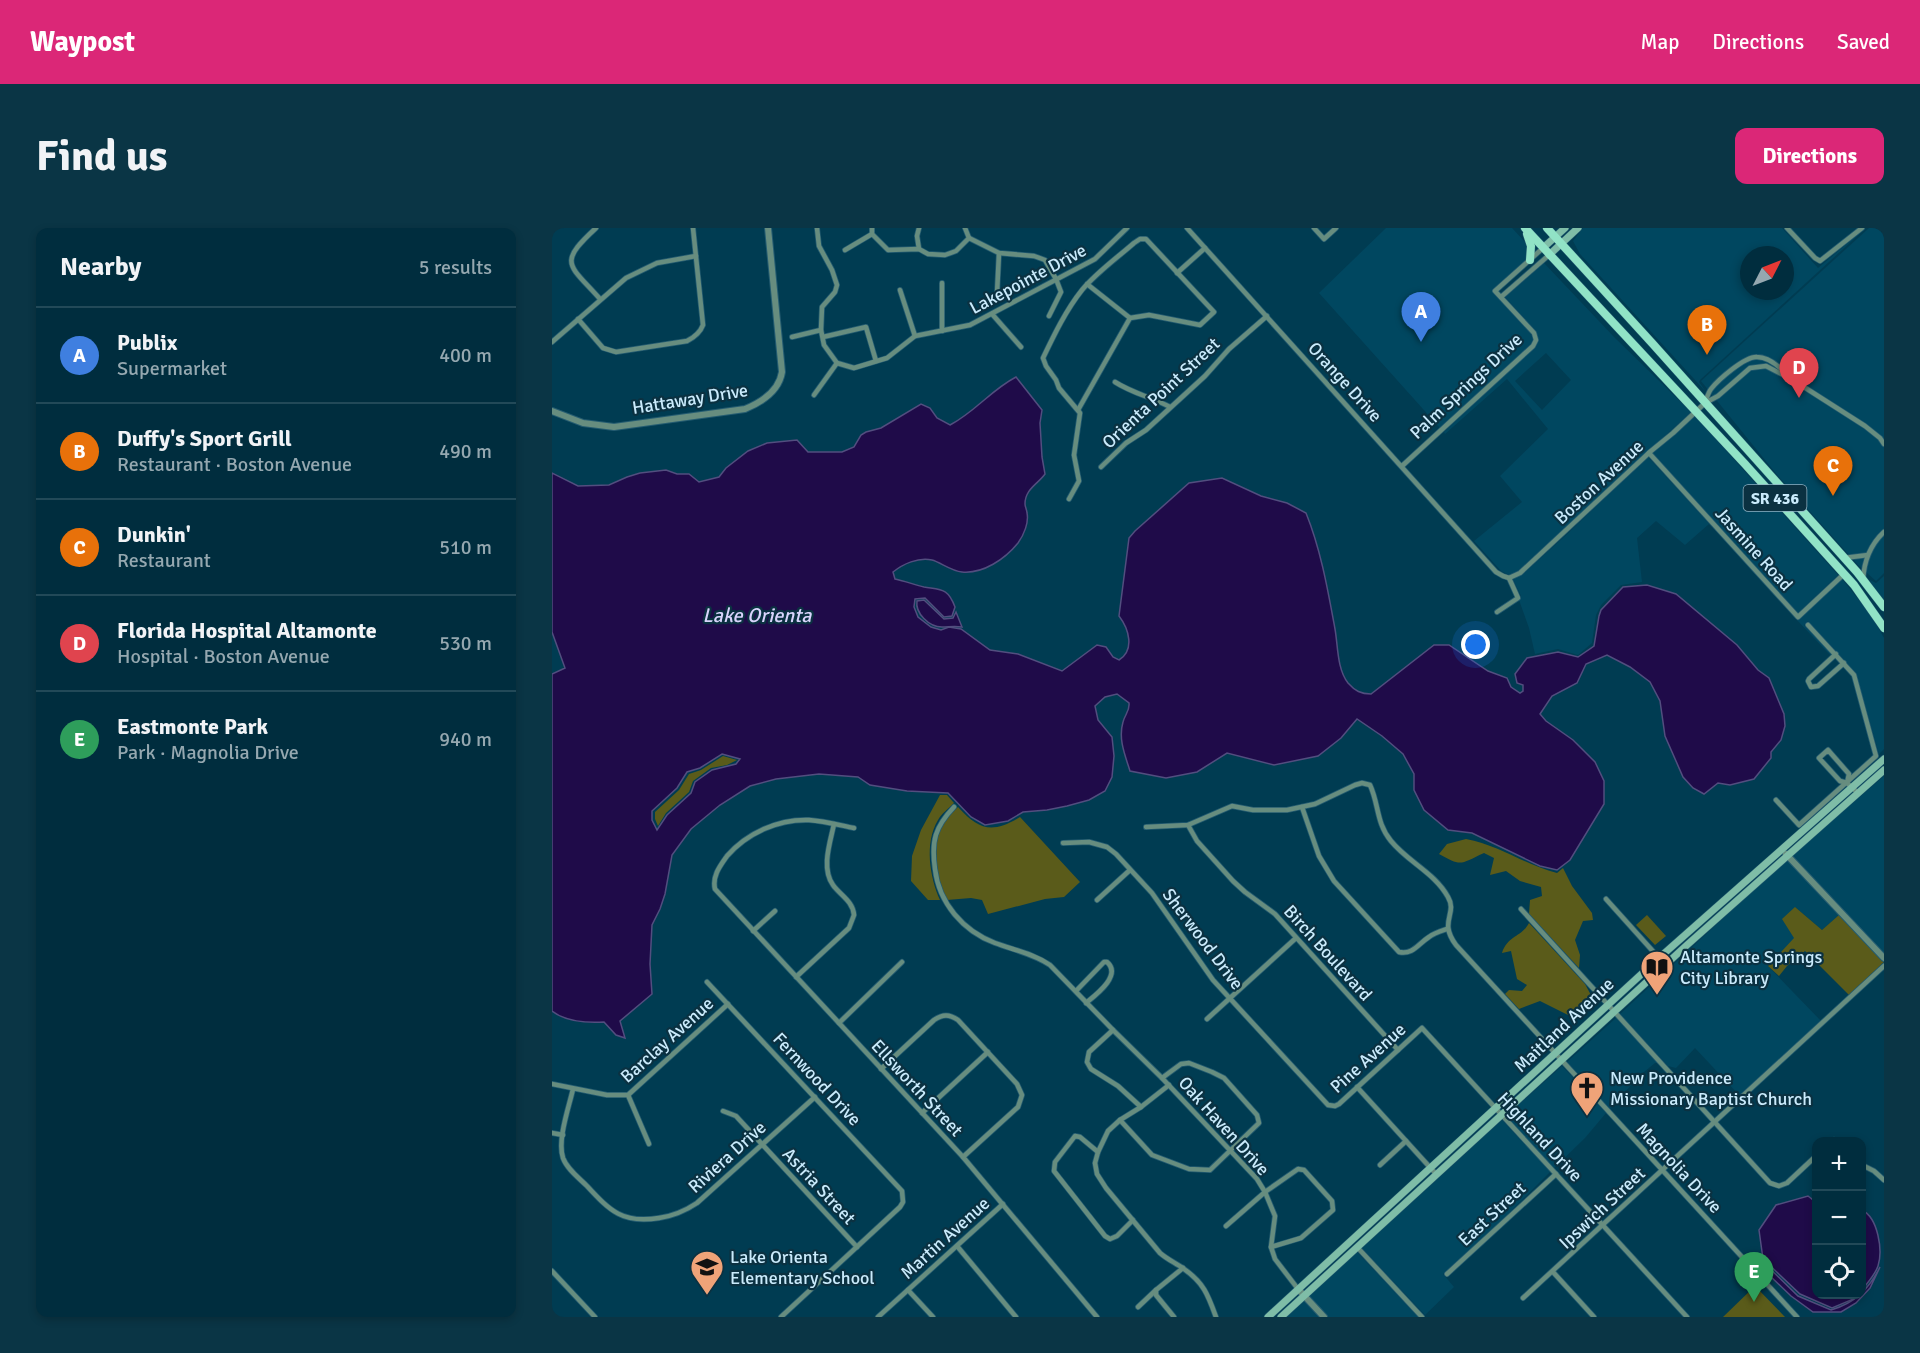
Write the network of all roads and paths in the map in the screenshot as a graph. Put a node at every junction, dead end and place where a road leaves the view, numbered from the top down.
1 (596, 228) edge
2 (693, 228) edge
3 (768, 228) edge
4 (817, 228) edge
5 (919, 228) edge
6 (965, 228) edge
7 (1127, 228) edge
8 (1187, 228) edge
9 (1314, 228) edge
10 (1336, 228) edge
11 (1547, 228) edge
12 (1565, 228) edge
13 (1578, 228) edge
14 (1787, 228) edge
15 (1862, 228) edge
16 (1525, 229) edge
17 (872, 231) edge
18 (1555, 237) junction
19 (969, 238) junction
20 (1561, 244) junction
21 (1205, 248) junction
22 (1543, 248) junction
23 (919, 249) junction
24 (845, 250) dead end
25 (999, 252) junction
26 (1549, 255) junction
27 (696, 256) junction
28 (1530, 260) junction
29 (1177, 273) junction
30 (1056, 279) junction
31 (942, 283) dead end
32 (1088, 284) junction
33 (900, 290) dead end
34 (998, 294) dead end
35 (1501, 297) junction
36 (600, 299) junction
37 (992, 314) junction
38 (1049, 316) dead end
39 (1267, 316) junction
40 (1130, 318) junction
41 (578, 319) junction
42 (821, 330) junction
43 (942, 331) junction
44 (915, 336) junction
45 (792, 337) dead end
46 (823, 337) junction
47 (552, 342) edge
48 (1021, 346) dead end
49 (876, 361) junction
50 (837, 363) junction
51 (1793, 380) junction
52 (1115, 382) dead end
53 (814, 395) dead end
54 (1705, 403) junction
55 (1170, 407) junction
56 (1078, 410) junction
57 (1697, 410) junction
58 (552, 411) edge
59 (1884, 444) edge
60 (1648, 453) junction
61 (1402, 466) junction
62 (1101, 467) dead end
63 (1069, 499) dead end
64 (1795, 519) junction
65 (1812, 522) junction
66 (1884, 532) edge
67 (1868, 555) junction
68 (1844, 558) junction
69 (1844, 574) junction
70 (1509, 578) junction
71 (1863, 580) junction
72 (1884, 607) edge
73 (1497, 612) dead end
74 (1882, 624) edge
75 (1808, 625) dead end
76 (1836, 654) junction
77 (1844, 663) junction
78 (1884, 759) edge
79 (1884, 770) edge
80 (1852, 788) junction
81 (1776, 800) dead end
82 (954, 807) dead end
83 (1302, 807) junction
84 (834, 824) junction
85 (1188, 825) junction
86 (1146, 827) dead end
87 (854, 828) dead end
88 (1063, 843) dead end
89 (1782, 849) junction
90 (1788, 855) junction
91 (1131, 870) junction
92 (1606, 899) dead end
93 (1097, 900) dead end
94 (1521, 909) dead end
95 (775, 911) dead end
96 (1447, 929) junction
97 (753, 931) junction
98 (1296, 938) junction
99 (1684, 941) junction
100 (1659, 958) junction
101 (1884, 958) edge
102 (902, 962) dead end
103 (1884, 966) edge
104 (795, 977) junction
105 (707, 982) dead end
106 (1076, 992) junction
107 (1230, 998) junction
108 (1086, 1003) junction
109 (728, 1004) junction
110 (1608, 1005) junction
111 (1614, 1011) junction
112 (1207, 1019) dead end
113 (838, 1023) junction
114 (1422, 1028) joint
115 (1113, 1030) junction
116 (1398, 1050) junction
117 (988, 1052) junction
118 (1555, 1054) junction
119 (1561, 1060) junction
120 (881, 1069) junction
121 (1162, 1078) junction
122 (552, 1084) edge
123 (1169, 1085) junction
124 (1357, 1088) junction
125 (573, 1089) junction
126 (628, 1095) junction
127 (815, 1096) junction
128 (1332, 1106) joint
129 (1141, 1107) junction
130 (1496, 1108) junction
131 (723, 1111) dead end
132 (922, 1113) junction
133 (1501, 1115) junction
134 (1120, 1120) junction
135 (1716, 1122) junction
136 (552, 1133) edge
137 (563, 1135) junction
138 (1406, 1141) junction
139 (649, 1144) dead end
140 (762, 1144) junction
141 (1229, 1150) junction
142 (1098, 1152) junction
143 (963, 1157) junction
144 (1812, 1160) edge
145 (1380, 1165) dead end
146 (1866, 1167) edge
147 (1434, 1171) junction
148 (1663, 1171) junction
149 (1556, 1174) junction
150 (1884, 1180) edge
151 (1265, 1192) junction
152 (1003, 1204) junction
153 (1379, 1215) junction
154 (1133, 1220) junction
155 (1385, 1222) junction
156 (1226, 1226) dead end
157 (1603, 1226) junction
158 (1351, 1240) junction
159 (957, 1246) junction
160 (857, 1247) junction
161 (1271, 1247) junction
162 (1357, 1247) junction
163 (1183, 1268) junction
164 (552, 1271) edge
165 (1553, 1272) junction
166 (1447, 1274) dead end
167 (1298, 1289) junction
168 (908, 1290) junction
169 (1156, 1290) junction
170 (1304, 1296) junction
171 (1523, 1298) dead end
172 (1138, 1307) dead end
173 (595, 1317) edge
174 (781, 1317) edge
175 (879, 1317) edge
176 (933, 1317) edge
177 (1016, 1317) edge
178 (1097, 1317) edge
179 (1174, 1317) edge
180 (1216, 1317) edge
181 (1268, 1317) edge
182 (1281, 1317) edge
183 (1324, 1317) edge
184 (1422, 1317) edge
185 (1594, 1317) edge
186 (1687, 1317) edge
187 (1797, 1317) edge

1 - 36 street
2 - 27 street
3 - 58 street, Hattaway Drive
4 - 42 street
5 - 23 street
6 - 19 street
7 - 30 street, Lakepointe Drive
8 - 21 street, Orange Drive
9 - 10 street
11 - 18 main road, SR 436
12 - 18 main road, Palm Springs Drive
13 - 20 main road
14 - 15 street
16 - 22 main road, SR 436
16 - 28 main road
17 - 23 street
17 - 24 street
18 - 20 main road, SR 436
18 - 22 main road, Palm Springs Drive
19 - 23 street
19 - 25 street
20 - 26 main road
20 - 54 main road, SR 436
21 - 29 street
21 - 39 street, Orange Drive
22 - 26 main road, SR 436
22 - 28 street, Palm Springs Drive
25 - 30 street
25 - 34 street
26 - 35 street
26 - 57 main road, SR 436
27 - 36 street
27 - 41 street
28 - 35 street, Palm Springs Drive
29 - 32 street
29 - 40 street
30 - 37 street, Lakepointe Drive
30 - 38 street
31 - 43 street
32 - 40 street
32 - 56 street
33 - 44 street
35 - 61 street, Palm Springs Drive
36 - 41 street
37 - 43 street, Lakepointe Drive
37 - 48 street
39 - 55 street, Orienta Point Street
39 - 61 street, Orange Drive
40 - 56 street
41 - 47 street
42 - 45 street
42 - 46 street
43 - 44 street, Lakepointe Drive
44 - 49 street, Lakepointe Drive
46 - 49 street
46 - 50 street
49 - 50 street, Lakepointe Drive
50 - 53 street
51 - 54 street, Boston Avenue
51 - 54 street, Boston Avenue
51 - 59 street, Boston Avenue
52 - 55 street
54 - 57 street, Boston Avenue
54 - 65 main road, SR 436
55 - 62 street, Orienta Point Street
56 - 63 street
57 - 60 street, Boston Avenue
57 - 64 main road, SR 436
60 - 69 street, Jasmine Road
60 - 70 street, Boston Avenue
61 - 70 street, Orange Drive
64 - 65 main road
64 - 69 main road, SR 436
65 - 68 main road, SR 436
66 - 67 street
67 - 68 street
67 - 71 street
68 - 71 main road, SR 436
69 - 74 main road, SR 436
70 - 73 street
71 - 72 main road, SR 436
75 - 76 street
76 - 77 street
76 - 77 street
77 - 80 street
78 - 80 main road, Maitland Avenue
79 - 80 main road, Maitland Avenue
80 - 80 street
80 - 81 street
80 - 89 main road, Maitland Avenue
80 - 90 main road, Maitland Avenue
82 - 106 street, Oak Haven Drive
83 - 85 street
83 - 96 street
83 - 96 street
84 - 87 street
84 - 97 street, Ellsworth Street
84 - 104 street
85 - 86 street
85 - 98 street, Birch Boulevard
88 - 91 street, Sherwood Drive
89 - 90 street
89 - 99 main road, Maitland Avenue
90 - 99 main road, Maitland Avenue
90 - 101 street
91 - 93 street
91 - 107 street, Sherwood Drive
92 - 100 street
94 - 110 street
95 - 97 street
96 - 118 street, Magnolia Drive
97 - 104 street, Ellsworth Street
98 - 107 street
98 - 116 street, Birch Boulevard
99 - 100 main road, Maitland Avenue
99 - 111 main road, Maitland Avenue
100 - 110 main road, Maitland Avenue
102 - 113 street
103 - 135 street, Ipswich Street
104 - 113 street, Ellsworth Street
105 - 109 street, Fernwood Drive
106 - 108 street, Oak Haven Drive
106 - 108 street
107 - 112 street
107 - 128 street, Sherwood Drive
108 - 115 street, Oak Haven Drive
109 - 126 street, Barclay Avenue
109 - 127 street, Fernwood Drive
110 - 111 street
110 - 118 main road, Maitland Avenue
111 - 119 main road, Maitland Avenue
111 - 135 street
113 - 120 street, Ellsworth Street
114 - 116 street, Pine Avenue
114 - 130 street, Highland Drive
115 - 121 street, Oak Haven Drive
115 - 129 street
116 - 124 street, Pine Avenue
117 - 120 street
117 - 132 street
117 - 143 street
118 - 119 street, Magnolia Drive
118 - 130 main road, Maitland Avenue
119 - 133 main road, Maitland Avenue
119 - 148 street, Magnolia Drive
120 - 132 street, Ellsworth Street
121 - 123 street, Oak Haven Drive
121 - 141 street
122 - 125 street, Barclay Avenue
123 - 129 street
123 - 141 street, Oak Haven Drive
124 - 128 street, Pine Avenue
124 - 138 street
125 - 126 street, Barclay Avenue
125 - 137 street, Riviera Drive
126 - 139 street
127 - 140 street, Riviera Drive
127 - 160 street, Fernwood Drive
129 - 134 street
130 - 133 street, Highland Drive
130 - 147 main road, Maitland Avenue
131 - 140 street, Astria Street
132 - 143 street, Ellsworth Street
133 - 147 main road, Maitland Avenue
133 - 149 street, Highland Drive
134 - 141 street
134 - 142 street
135 - 144 street
135 - 148 street, Ipswich Street
136 - 137 street
137 - 140 street, Riviera Drive
138 - 145 street
138 - 147 street
140 - 160 street, Astria Street
141 - 151 street, Oak Haven Drive
142 - 154 street
142 - 154 street
143 - 152 street, Ellsworth Street
146 - 150 street
147 - 153 main road, Maitland Avenue
147 - 155 main road, Maitland Avenue
148 - 157 street, Ipswich Street
148 - 187 street, Magnolia Drive
149 - 157 street, Highland Drive
149 - 166 street, East Street
151 - 156 street
151 - 161 street, Oak Haven Drive
151 - 161 street
152 - 159 street, Martin Avenue
152 - 178 street, Ellsworth Street
153 - 155 street
153 - 158 main road, Maitland Avenue
154 - 163 street
155 - 162 main road, Maitland Avenue
157 - 165 street, Ipswich Street
157 - 186 street, Highland Drive
158 - 162 street
158 - 167 main road, Maitland Avenue
159 - 168 street, Martin Avenue
159 - 177 street
160 - 174 street
161 - 167 street
162 - 170 main road, Maitland Avenue
162 - 184 street
163 - 169 street
163 - 180 street
164 - 173 street
165 - 171 street, Ipswich Street
165 - 185 street
167 - 170 street
167 - 181 main road, Maitland Avenue
168 - 175 street, Martin Avenue
168 - 176 street
169 - 172 street
169 - 179 street
170 - 182 main road, Maitland Avenue
170 - 183 street

